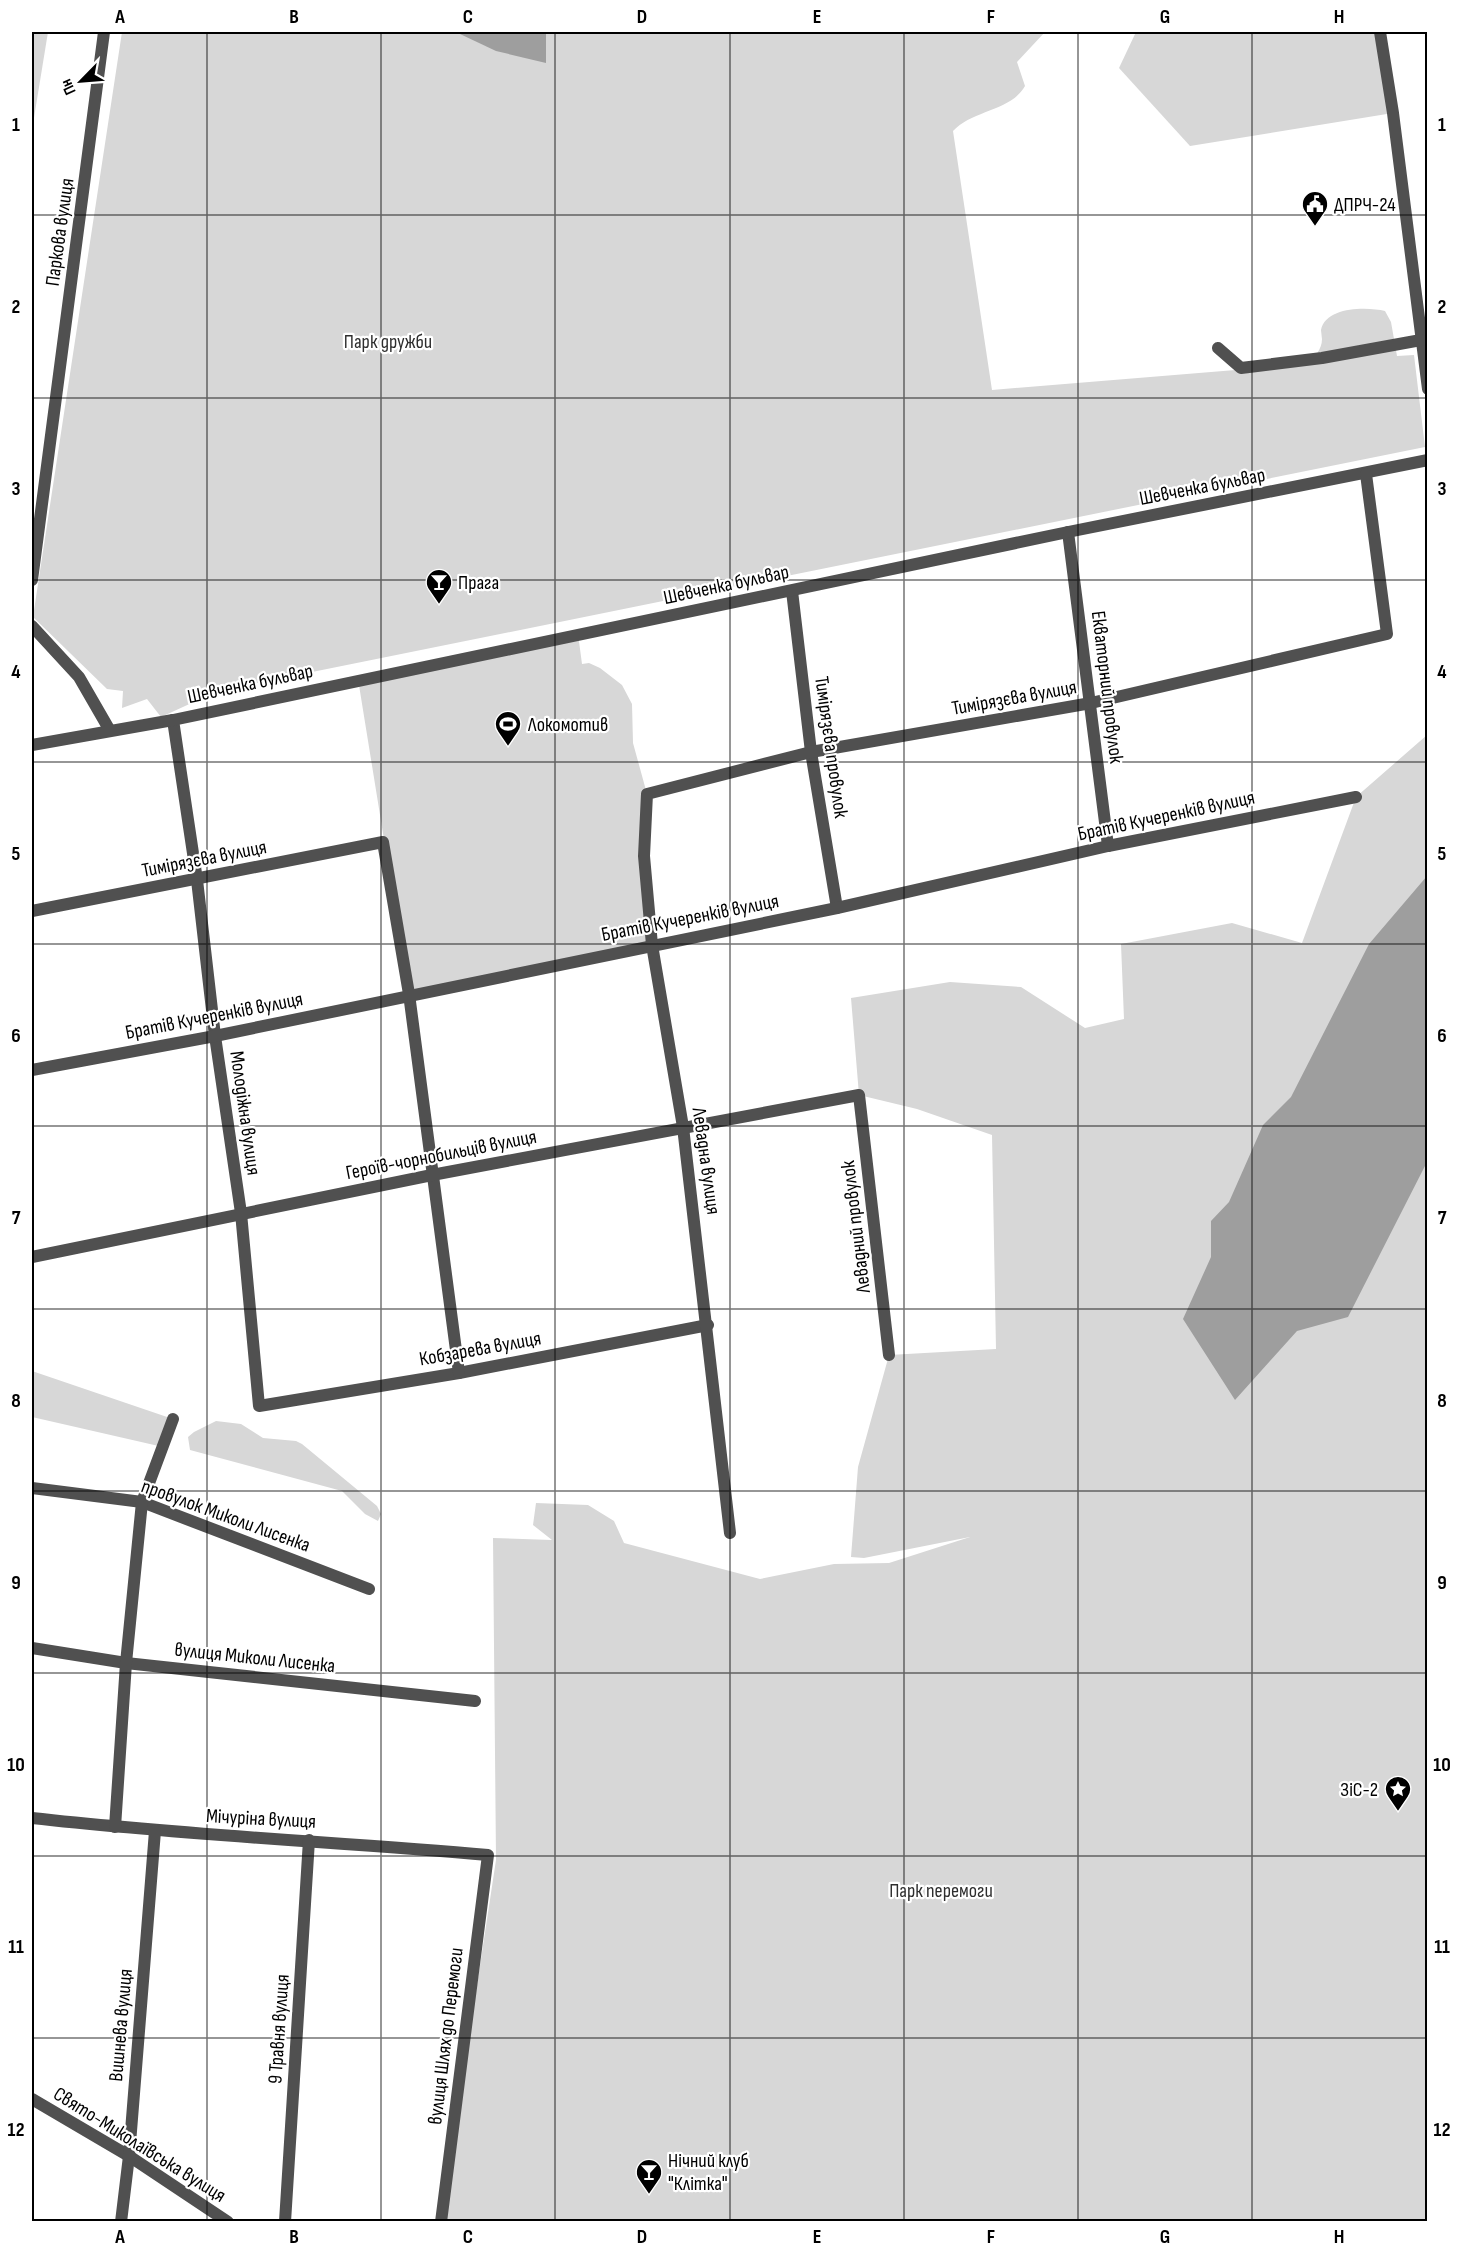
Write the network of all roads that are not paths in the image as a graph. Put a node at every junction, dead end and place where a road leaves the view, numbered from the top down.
1 (104, 32) edge
2 (1380, 32) edge
3 (1421, 340) junction
4 (1218, 348) dead end
5 (1428, 389) edge
6 (1428, 460) edge
7 (1366, 474) junction
8 (1068, 532) junction
9 (32, 579) edge
10 (792, 591) junction
11 (32, 626) edge
12 (1091, 703) junction
13 (173, 720) junction
14 (109, 729) junction
15 (32, 745) edge
16 (811, 752) junction
17 (647, 794) joint
18 (1356, 797) dead end
19 (1108, 846) junction
20 (197, 880) junction
21 (837, 908) junction
22 (32, 911) edge
23 (652, 945) junction
24 (409, 994) junction
25 (215, 1036) junction
26 (32, 1070) edge
27 (859, 1095) joint
28 (683, 1127) junction
29 (432, 1175) junction
30 (241, 1213) junction
31 (32, 1257) edge
32 (708, 1325) junction
33 (889, 1354) dead end
34 (459, 1373) junction
35 (259, 1406) joint
36 (173, 1419) dead end
37 (32, 1488) edge
38 (142, 1502) junction
39 (729, 1533) dead end
40 (369, 1589) dead end
41 (32, 1648) edge
42 (126, 1663) junction
43 (475, 1701) dead end
44 (32, 1818) edge
45 (115, 1827) junction
46 (154, 1831) junction
47 (309, 1840) junction
48 (488, 1854) joint
49 (32, 2099) edge
50 (129, 2156) junction
51 (121, 2222) edge
52 (228, 2222) edge
53 (285, 2222) edge
54 (441, 2222) edge

1 - 9 street, Паркова вулиця
2 - 3 street
3 - 4 street
3 - 5 street
6 - 7 street, Шевченка бульвар
7 - 8 street, Шевченка бульвар
7 - 12 street, Тимірязєва вулиця
8 - 10 street, Шевченка бульвар
8 - 12 street, Екваторний провулок
10 - 13 street, Шевченка бульвар
10 - 16 street, Тимірязєва провулок
11 - 14 street
12 - 16 street, Тимірязєва вулиця
12 - 19 street, Екваторний провулок
13 - 14 street, Шевченка бульвар
13 - 20 street, Молодіжна вулиця
14 - 15 street, Шевченка бульвар
16 - 17 street, Тимірязєва вулиця
16 - 21 street, Тимірязєва провулок
17 - 23 street, Левадна вулиця
18 - 19 street, Братів Кучеренків вулиця
19 - 21 street, Братів Кучеренків вулиця
20 - 22 street, Тимірязєва вулиця
20 - 24 street, Тимірязєва вулиця
20 - 25 street, Молодіжна вулиця
21 - 23 street, Братів Кучеренків вулиця
23 - 24 street, Братів Кучеренків вулиця
23 - 28 street, Левадна вулиця
24 - 25 street, Братів Кучеренків вулиця
24 - 29 street
25 - 26 street, Братів Кучеренків вулиця
25 - 30 street, Молодіжна вулиця
27 - 28 street, Героїв-чорнобильців вулиця
27 - 33 street, Левадний провулок
28 - 29 street, Героїв-чорнобильців вулиця
28 - 32 street, Левадна вулиця
29 - 30 street, Героїв-чорнобильців вулиця
29 - 34 street
30 - 31 street, Героїв-чорнобильців вулиця
30 - 35 street, Молодіжна вулиця
32 - 34 street, Кобзарева вулиця
32 - 39 street, Левадна вулиця
34 - 35 street, Кобзарева вулиця
36 - 38 street
37 - 38 street, провулок Миколи Лисенка
38 - 40 street, провулок Миколи Лисенка
38 - 42 street
41 - 42 street, вулиця Миколи Лисенка
42 - 43 street, вулиця Миколи Лисенка
42 - 45 street
44 - 45 street, Мічуріна вулиця
45 - 46 street, Мічуріна вулиця
46 - 47 street, Мічуріна вулиця
46 - 50 street, Вишнева вулиця
47 - 48 street, Мічуріна вулиця
47 - 53 street, 9 Травня вулиця
48 - 54 street, вулиця Шлях до Перемоги
49 - 50 street, Свято-Миколаївська вулиця
50 - 51 street, Вишнева вулиця
50 - 52 street, Свято-Миколаївська вулиця

